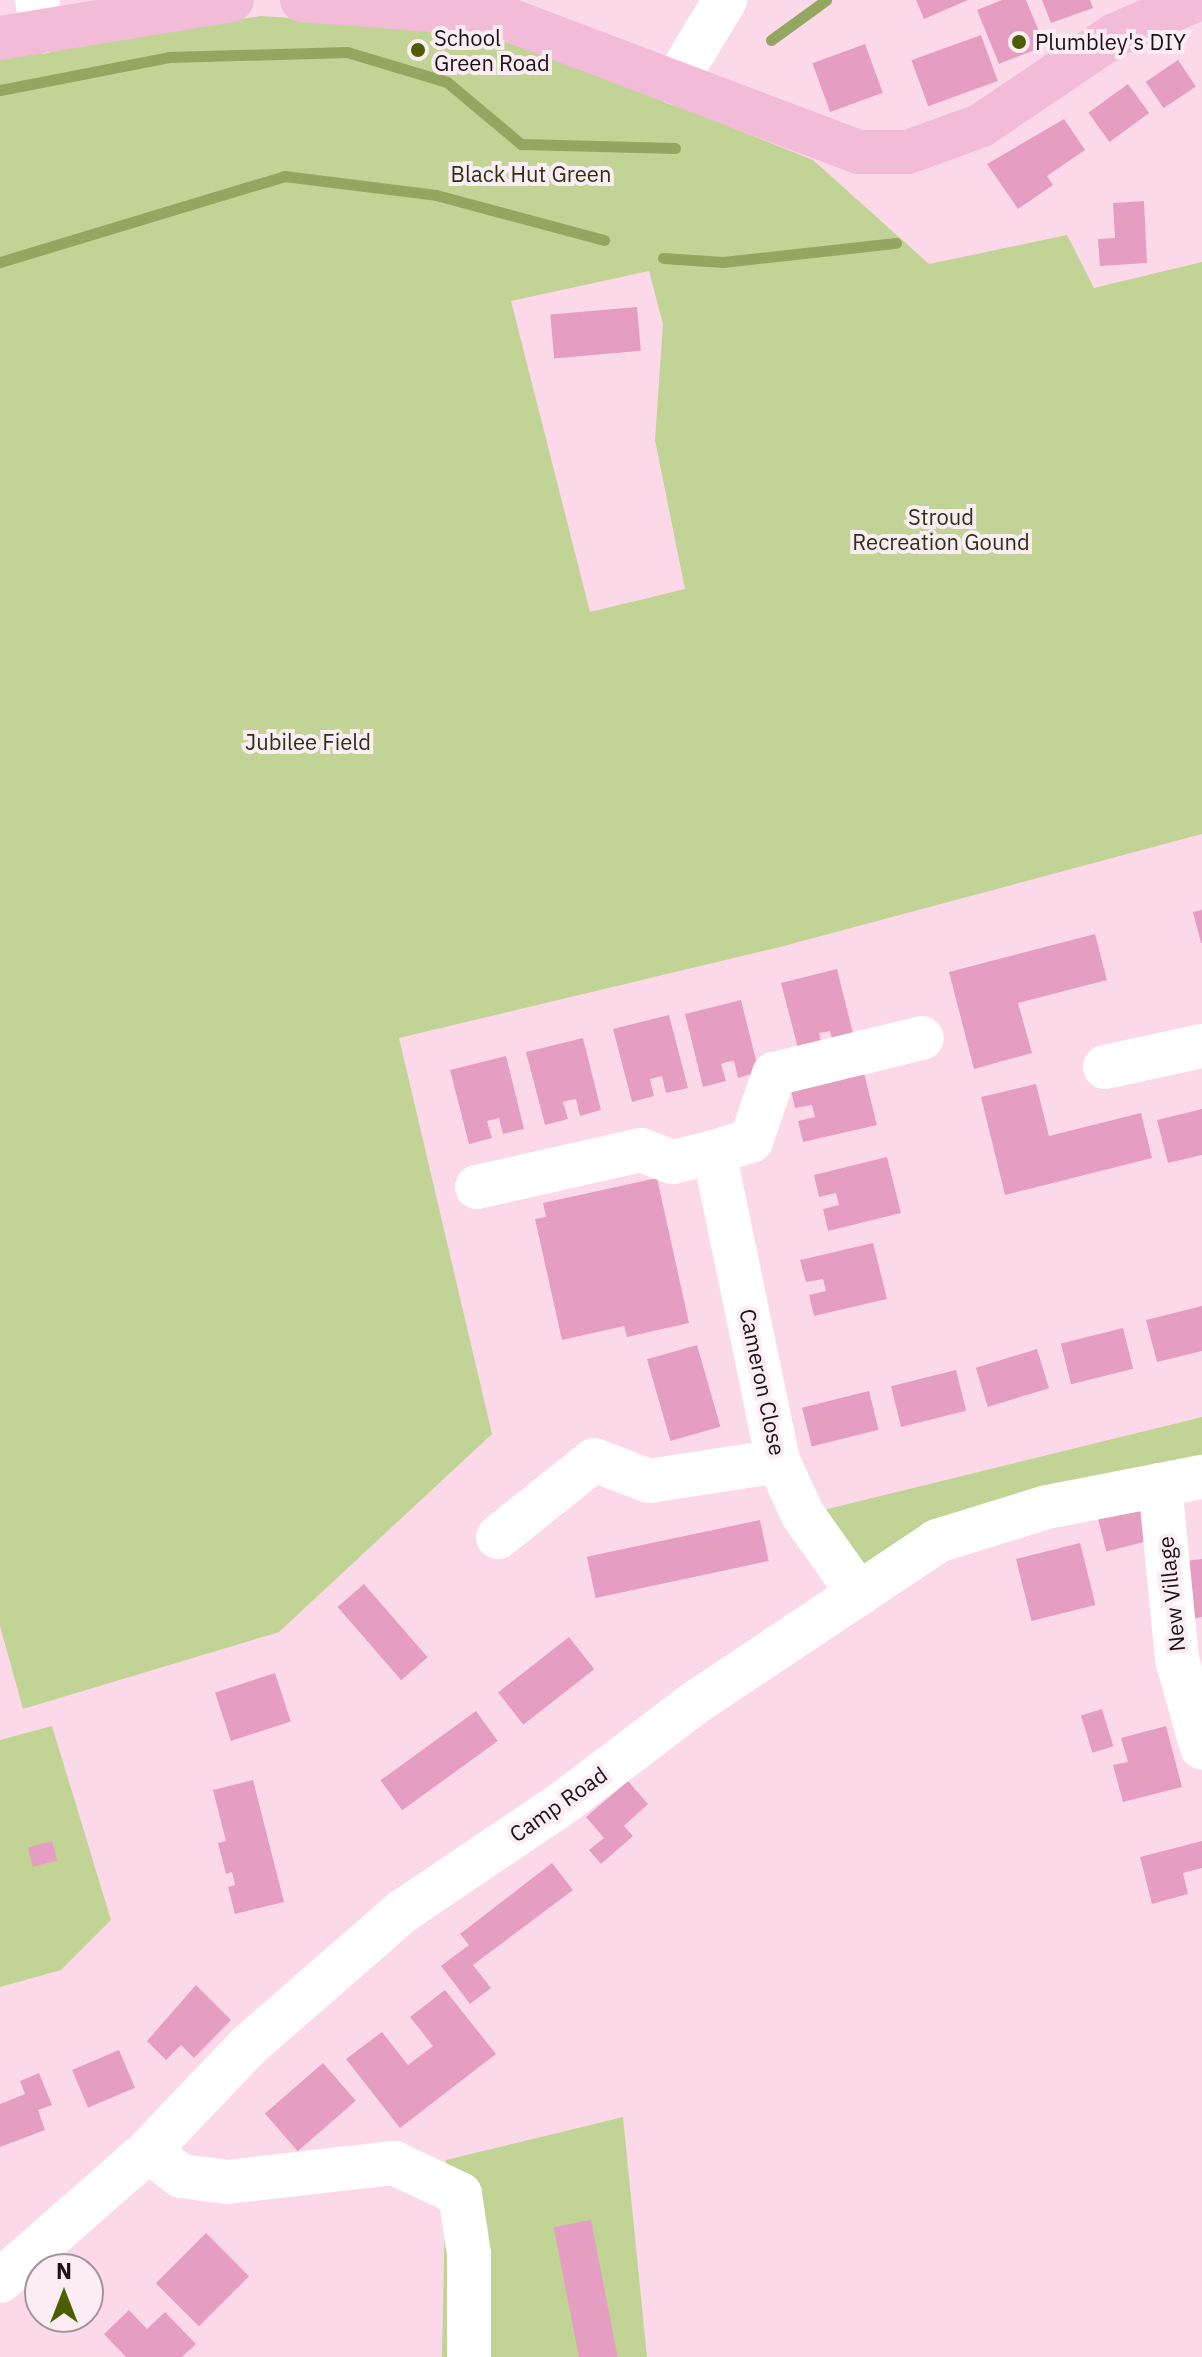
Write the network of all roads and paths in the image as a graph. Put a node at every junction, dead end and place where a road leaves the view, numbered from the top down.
1 (232, 0) edge
2 (302, 0) edge
3 (725, 0) edge
4 (1196, 0) edge
5 (40, 16) edge
6 (0, 38) edge
7 (675, 83) junction
8 (922, 1038) dead end
9 (1202, 1046) edge
10 (1105, 1067) dead end
11 (714, 1152) junction
12 (477, 1187) dead end
13 (778, 1461) junction
14 (1202, 1477) edge
15 (1160, 1485) junction
16 (498, 1537) dead end
17 (859, 1594) junction
18 (1202, 1748) edge
19 (148, 2151) junction
20 (0, 2281) edge
21 (469, 2357) edge

1 - 5 main road
2 - 7 main road
3 - 7 street
4 - 7 main road
5 - 6 main road
8 - 11 street
9 - 10 street
11 - 12 street
11 - 13 street, Cameron Close
13 - 16 street
13 - 17 street, Cameron Close
14 - 15 street, Camp Road
15 - 17 street, Camp Road
15 - 18 street, New Village
17 - 19 street, Camp Road
19 - 20 street, Camp Road
19 - 21 street

